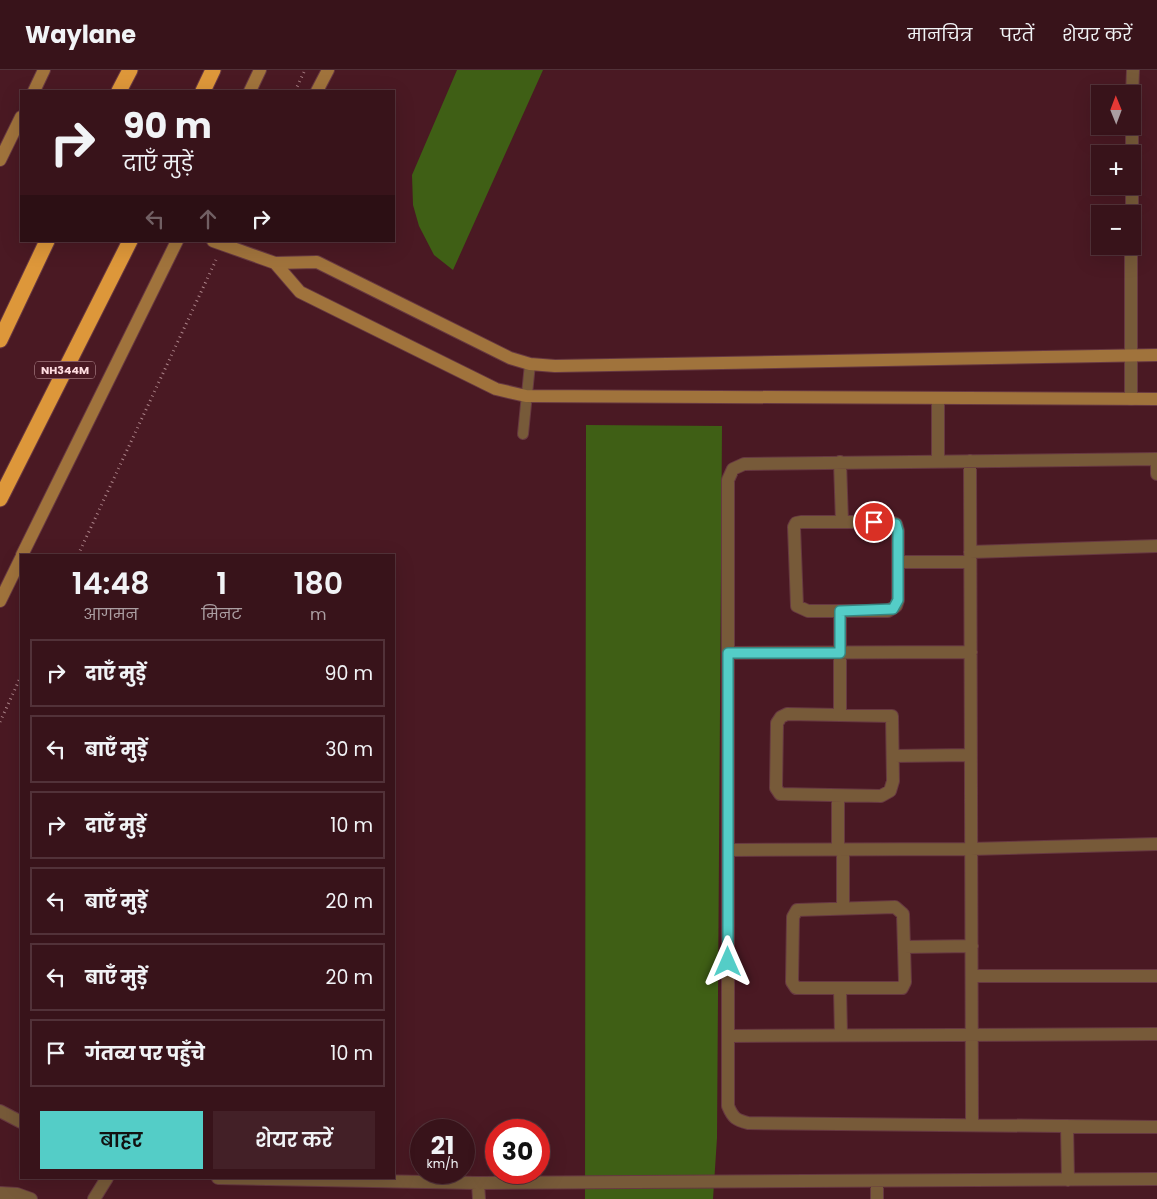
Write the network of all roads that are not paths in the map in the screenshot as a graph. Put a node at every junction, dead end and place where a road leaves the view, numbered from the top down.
1 (44, 70) edge
2 (130, 70) edge
3 (213, 70) edge
4 (260, 70) edge
5 (328, 70) edge
6 (1133, 70) edge
7 (1132, 85) edge
8 (34, 90) edge
9 (120, 90) edge
10 (203, 90) edge
11 (250, 90) edge
12 (318, 90) edge
13 (20, 119) edge
14 (0, 160) edge
15 (47, 242) edge
16 (129, 242) edge
17 (177, 242) edge
18 (218, 243) edge
19 (241, 246) edge
20 (1132, 255) edge
21 (275, 263) junction
22 (0, 340) edge
23 (1131, 355) junction
24 (1157, 355) edge
25 (530, 364) junction
26 (526, 396) junction
27 (938, 398) junction
28 (1130, 399) junction
29 (1157, 399) edge
30 (523, 434) dead end
31 (1157, 459) edge
32 (938, 461) junction
33 (970, 461) junction
34 (840, 462) junction
35 (1157, 474) edge
36 (0, 499) edge
37 (842, 522) junction
38 (1157, 546) edge
39 (23, 554) edge
40 (970, 557) junction
41 (20, 560) edge
42 (898, 562) junction
43 (0, 601) edge
44 (840, 611) junction
45 (971, 652) junction
46 (728, 653) junction
47 (840, 653) junction
48 (840, 714) junction
49 (971, 755) junction
50 (893, 756) junction
51 (838, 796) junction
52 (1157, 844) edge
53 (971, 849) junction
54 (728, 850) junction
55 (841, 850) junction
56 (843, 908) junction
57 (904, 946) junction
58 (972, 946) junction
59 (972, 976) junction
60 (1157, 976) edge
61 (840, 990) junction
62 (972, 1034) junction
63 (1157, 1034) edge
64 (841, 1035) junction
65 (728, 1036) junction
66 (0, 1111) edge
67 (20, 1121) edge
68 (972, 1125) junction
69 (1067, 1126) junction
70 (1157, 1127) edge
71 (106, 1179) edge
72 (270, 1179) edge
73 (1157, 1179) edge
74 (1068, 1180) junction
75 (877, 1181) junction
76 (478, 1183) junction
77 (4, 1195) edge
78 (31, 1199) edge
79 (94, 1199) edge
80 (479, 1199) edge
81 (878, 1199) edge

1 - 8 street
2 - 9 highway
3 - 10 highway
4 - 11 street
5 - 12 street
6 - 7 street
13 - 14 street
15 - 22 highway
16 - 36 highway, NH344M
17 - 39 street
18 - 19 street
19 - 21 street
20 - 23 street
21 - 25 street
21 - 26 street
23 - 24 street
23 - 25 street
23 - 28 street
25 - 26 lane
26 - 27 street
26 - 30 lane
27 - 28 street
27 - 32 street
28 - 29 street
31 - 33 street
31 - 35 street
32 - 33 street
32 - 34 street
33 - 40 street
34 - 37 street
34 - 46 street
37 - 42 street
37 - 44 street
38 - 40 street
40 - 42 street
40 - 45 street
41 - 43 street
42 - 44 street
44 - 47 street
45 - 47 street
45 - 49 street
46 - 47 street
46 - 54 street
47 - 48 street
48 - 50 street
48 - 51 street
49 - 50 street
49 - 53 street
50 - 51 street
51 - 55 street
52 - 53 street
53 - 55 street
53 - 58 street
54 - 55 street
54 - 65 street
55 - 56 street
56 - 57 street
56 - 61 street
57 - 58 street
57 - 61 street
58 - 59 street
59 - 60 street
59 - 62 street
61 - 64 street
62 - 63 street
62 - 64 street
62 - 68 street
64 - 65 street
65 - 68 street
66 - 67 street
68 - 69 street
69 - 70 street
69 - 74 street
71 - 79 street
72 - 76 street
73 - 74 street
74 - 75 street
75 - 76 street
75 - 81 street
76 - 80 street
77 - 78 street

